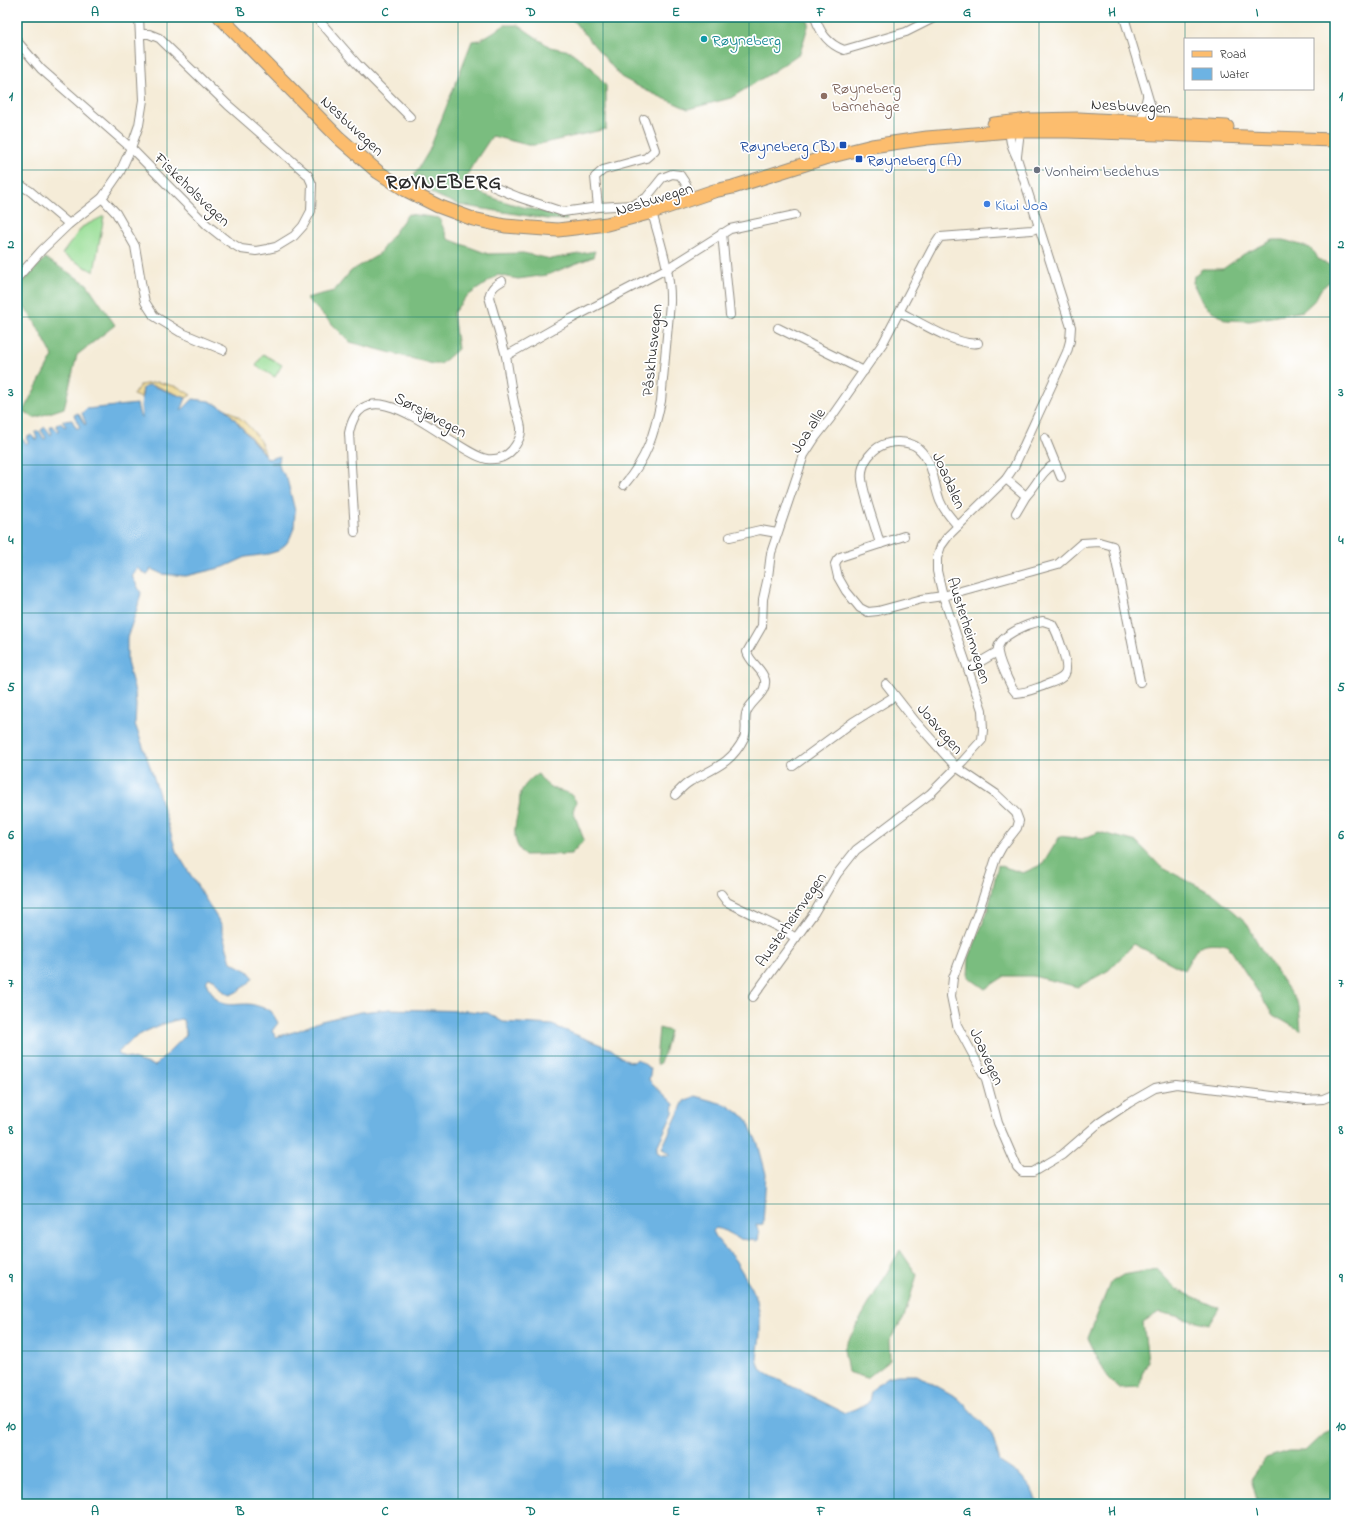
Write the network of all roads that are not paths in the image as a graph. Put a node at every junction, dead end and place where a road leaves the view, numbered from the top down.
1 (139, 17) edge
2 (220, 17) edge
3 (316, 17) edge
4 (815, 17) edge
5 (936, 17) edge
6 (1124, 17) edge
7 (141, 34) junction
8 (17, 41) edge
9 (1147, 97) junction
10 (410, 117) dead end
11 (644, 119) dead end
12 (1146, 126) junction
13 (1015, 128) junction
14 (1335, 134) edge
15 (1335, 140) edge
16 (131, 148) junction
17 (17, 183) edge
18 (494, 187) dead end
19 (733, 187) junction
20 (102, 198) junction
21 (691, 199) junction
22 (598, 207) junction
23 (795, 215) dead end
24 (652, 216) junction
25 (69, 224) junction
26 (1039, 227) junction
27 (722, 233) junction
28 (668, 268) junction
29 (17, 278) edge
30 (502, 281) dead end
31 (900, 312) junction
32 (730, 315) dead end
33 (778, 328) dead end
34 (978, 343) dead end
35 (223, 350) dead end
36 (506, 356) junction
37 (864, 370) junction
38 (1045, 438) dead end
39 (1055, 464) junction
40 (1061, 477) dead end
41 (1006, 479) junction
42 (624, 485) dead end
43 (1026, 496) junction
44 (1016, 513) dead end
45 (958, 526) junction
46 (355, 532) dead end
47 (777, 533) junction
48 (904, 536) dead end
49 (730, 537) dead end
50 (880, 544) junction
51 (943, 596) junction
52 (997, 652) junction
53 (968, 669) junction
54 (1140, 682) dead end
55 (886, 684) dead end
56 (895, 696) junction
57 (793, 766) dead end
58 (956, 767) junction
59 (675, 795) dead end
60 (721, 894) dead end
61 (796, 938) junction
62 (752, 997) dead end
63 (1335, 1094) edge

1 - 7 street
2 - 24 main road, Nesbuvegen
3 - 10 street
4 - 5 street
6 - 9 street
7 - 16 street
7 - 16 street, Fiskeholsvegen
8 - 16 street, Fiskeholsvegen
9 - 12 street
9 - 12 street
11 - 22 street
12 - 13 main road, Nesbuvegen
12 - 14 main road, Nesbuvegen
12 - 15 main road, Nesbuvegen
13 - 19 main road, Nesbuvegen
13 - 26 street, Austerheimvegen
16 - 20 street
17 - 25 street
18 - 22 street
19 - 21 main road, Nesbuvegen
19 - 24 main road, Nesbuvegen
20 - 25 street
20 - 35 street
21 - 22 street
21 - 24 main road, Nesbuvegen
23 - 27 street
24 - 28 street, Påskhusvegen
25 - 29 street
26 - 31 street, Joa alle
26 - 41 street, Austerheimvegen
27 - 28 street
27 - 32 street
28 - 36 street
28 - 42 street, Påskhusvegen
30 - 36 street, Sørsjøvegen
31 - 34 street
31 - 37 street, Joa alle
33 - 37 street
36 - 46 street, Sørsjøvegen
37 - 47 street, Joa alle
38 - 39 street
39 - 40 street
39 - 43 street
41 - 43 street
41 - 45 street, Austerheimvegen
43 - 44 street
45 - 50 street, Joadalen
45 - 51 street, Austerheimvegen
47 - 49 street
47 - 59 street, Joa alle
48 - 50 street
50 - 51 street
51 - 53 street, Austerheimvegen
51 - 54 street
52 - 52 street
52 - 53 street
53 - 58 street, Austerheimvegen
55 - 56 street, Joavegen
56 - 57 street
56 - 58 street, Joavegen
58 - 61 street, Austerheimvegen
58 - 63 street, Joavegen
60 - 61 street
61 - 62 street, Austerheimvegen

